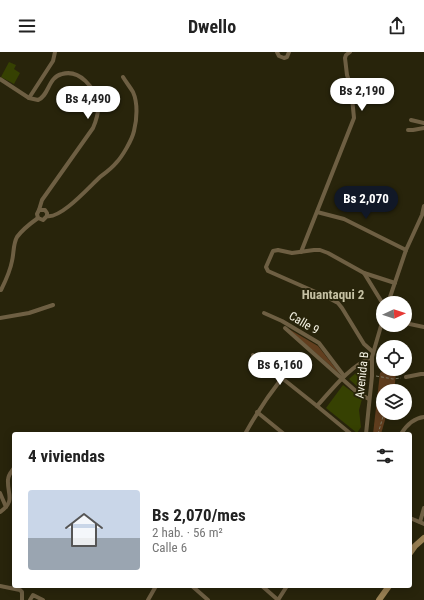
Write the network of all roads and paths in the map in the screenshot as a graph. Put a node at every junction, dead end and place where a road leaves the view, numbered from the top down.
1 (56, 52) edge
2 (277, 52) edge
3 (289, 52) edge
4 (350, 52) edge
5 (123, 76) dead end
6 (0, 79) edge
7 (29, 98) junction
8 (411, 120) dead end
9 (424, 123) edge
10 (424, 128) edge
11 (408, 130) dead end
12 (424, 206) edge
13 (39, 210) junction
14 (317, 212) junction
15 (47, 216) junction
16 (38, 218) junction
17 (406, 250) junction
18 (301, 252) junction
19 (364, 273) junction
20 (395, 283) junction
21 (0, 290) edge
22 (378, 296) edge
23 (390, 296) edge
24 (53, 305) dead end
25 (264, 313) dead end
26 (0, 318) edge
27 (412, 324) edge
28 (424, 327) edge
29 (285, 328) dead end
30 (379, 332) edge
31 (373, 352) junction
32 (253, 355) dead end
33 (372, 357) junction
34 (424, 374) edge
35 (372, 376) junction
36 (343, 377) junction
37 (406, 377) joint
38 (282, 378) junction
39 (369, 399) junction
40 (317, 406) junction
41 (258, 412) junction
42 (424, 417) edge
43 (382, 420) edge
44 (246, 432) edge
45 (282, 432) edge
46 (349, 432) edge
47 (366, 432) edge
48 (379, 432) edge
49 (402, 432) edge
50 (12, 471) edge
51 (0, 492) edge
52 (6, 507) junction
53 (424, 508) edge
54 (0, 512) edge
55 (412, 519) edge
56 (422, 523) edge
57 (424, 538) edge
58 (412, 551) edge
59 (0, 586) edge
60 (155, 588) edge
61 (194, 588) edge
62 (264, 588) edge
63 (286, 588) edge
64 (388, 588) edge
65 (22, 600) edge
66 (30, 600) edge
67 (43, 600) edge
68 (148, 600) edge
69 (208, 600) edge
70 (278, 600) edge
71 (379, 600) edge

1 - 7 street
2 - 3 street
4 - 14 street
5 - 15 street
6 - 7 street
7 - 13 street
8 - 9 street
10 - 11 street
12 - 17 street
13 - 15 street
13 - 16 street
14 - 17 street
14 - 18 street
15 - 16 street
16 - 21 street
17 - 20 street
18 - 19 street
18 - 31 street
19 - 20 street
19 - 22 street
20 - 23 street
24 - 26 street
25 - 36 street, Calle 9
27 - 28 street
29 - 36 street
30 - 31 street, Avenida B
31 - 33 street, Avenida B
32 - 38 street
33 - 35 street, Avenida B
33 - 36 street
34 - 37 street
35 - 37 path
35 - 39 street, Avenida B
36 - 39 street
36 - 40 street
38 - 40 street
38 - 41 street
39 - 47 street, Avenida B
40 - 46 street
41 - 44 street
41 - 45 street
42 - 49 street
43 - 48 path
50 - 52 street
51 - 52 street
52 - 54 street
53 - 56 street
55 - 56 street
57 - 58 street
59 - 65 street
60 - 68 street
61 - 69 street
62 - 70 street
63 - 70 street
64 - 71 street
66 - 67 street

